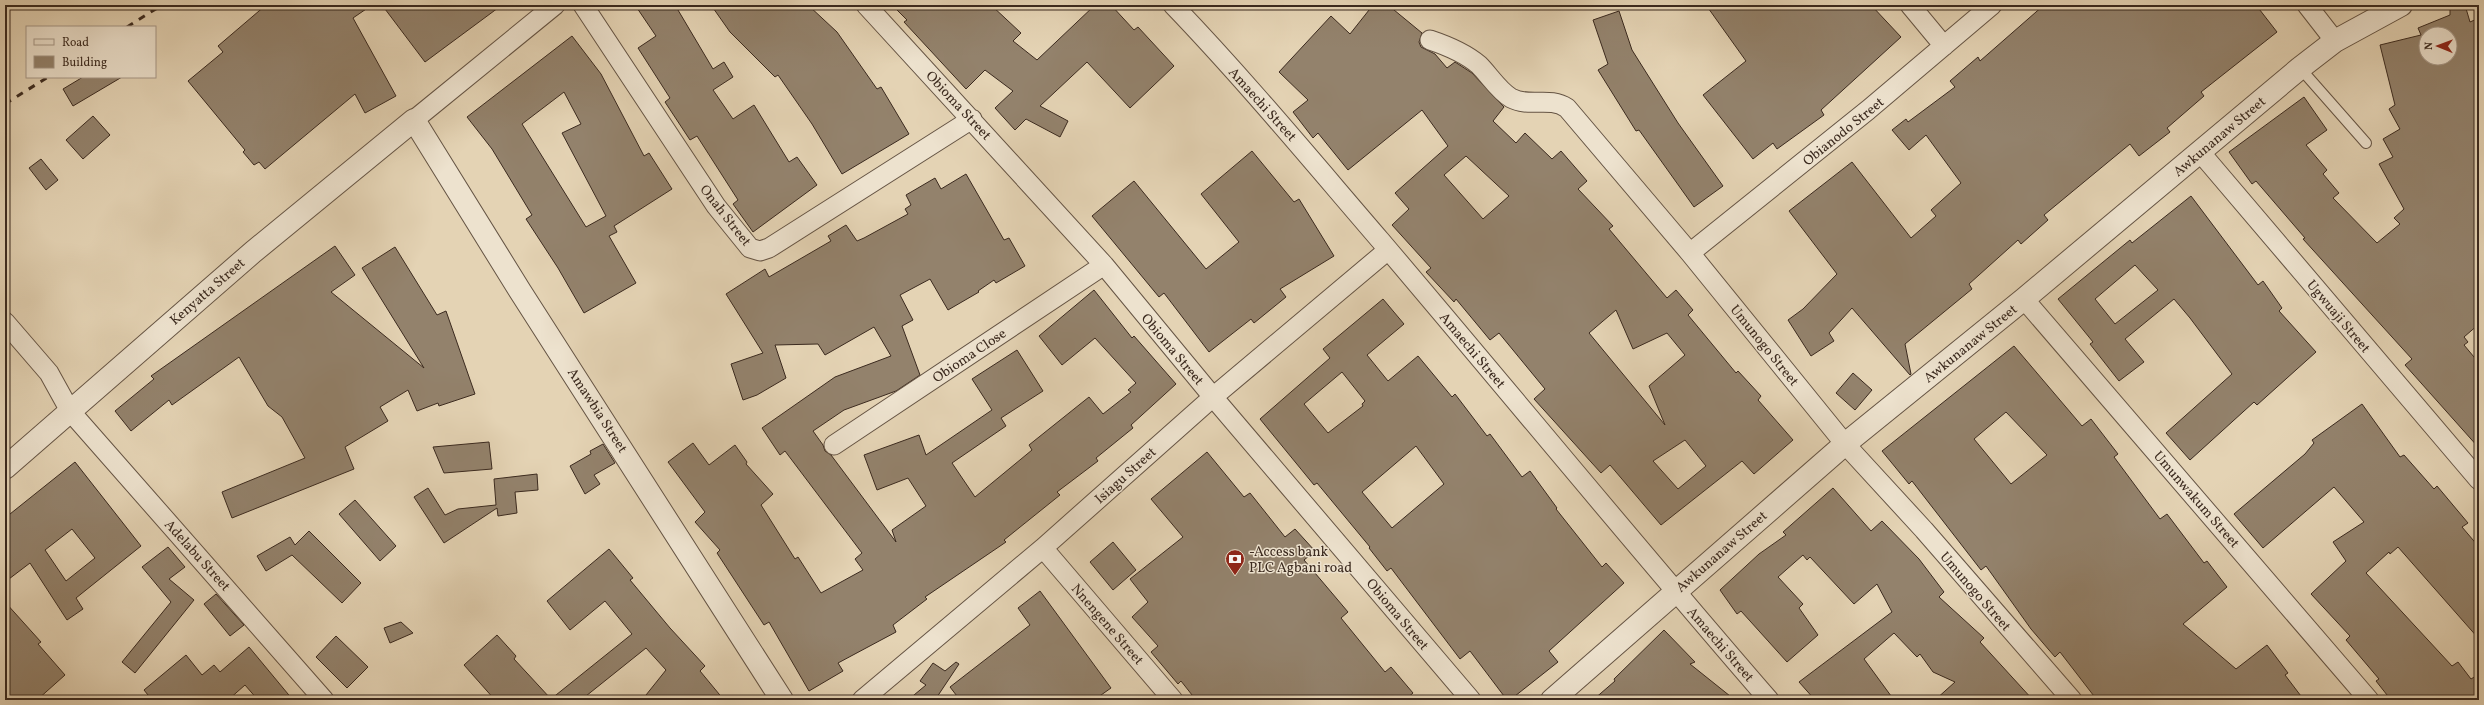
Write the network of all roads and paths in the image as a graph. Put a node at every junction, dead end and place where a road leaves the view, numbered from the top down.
1 (555, 5) edge
2 (583, 5) edge
3 (866, 5) edge
4 (1910, 5) edge
5 (1992, 5) edge
6 (2307, 5) edge
7 (2401, 5) edge
8 (1184, 9) edge
9 (1430, 40) dead end
10 (2335, 41) junction
11 (1944, 46) junction
12 (2300, 68) junction
13 (972, 119) junction
14 (414, 120) junction
15 (2366, 143) dead end
16 (2200, 152) junction
17 (1388, 250) junction
18 (1690, 253) junction
19 (1104, 265) junction
20 (2024, 299) junction
21 (5, 322) edge
22 (1213, 398) junction
23 (70, 411) junction
24 (1845, 444) junction
25 (834, 445) dead end
26 (5, 468) edge
27 (2479, 480) edge
28 (1043, 548) junction
29 (1674, 592) junction
30 (324, 700) edge
31 (782, 700) edge
32 (862, 700) edge
33 (1174, 700) edge
34 (1471, 700) edge
35 (1552, 700) edge
36 (1769, 700) edge
37 (2072, 700) edge
38 (2369, 700) edge

1 - 14 street
2 - 13 street, Onah Street
3 - 13 street, Obioma Street
4 - 11 street
5 - 11 street, Obianodo Street
6 - 10 street
7 - 10 street, Awkunanaw Street
8 - 17 street, Amaechi Street
9 - 18 street, Umunogo Street
10 - 12 street, Awkunanaw Street
11 - 18 street, Obianodo Street
12 - 15 lane
12 - 16 street, Awkunanaw Street
13 - 19 street, Obioma Street
14 - 23 street, Kenyatta Street
14 - 31 street, Amawbia Street
16 - 20 street, Awkunanaw Street
16 - 27 street, Ugwuaji Street
17 - 22 street, Isiagu Street
17 - 29 street, Amaechi Street
18 - 24 street, Umunogo Street
19 - 22 street, Obioma Street
19 - 25 street, Obioma Close
20 - 24 street, Awkunanaw Street
20 - 38 street, Umunwakum Street
21 - 23 street, Adelabu Street
22 - 28 street, Isiagu Street
22 - 34 street, Obioma Street
23 - 26 street, Kenyatta Street
23 - 30 street, Adelabu Street
24 - 29 street, Awkunanaw Street
24 - 37 street, Umunogo Street
28 - 32 street, Isiagu Street
28 - 33 street, Nnengene Street
29 - 35 street, Awkunanaw Street
29 - 36 street, Amaechi Street

